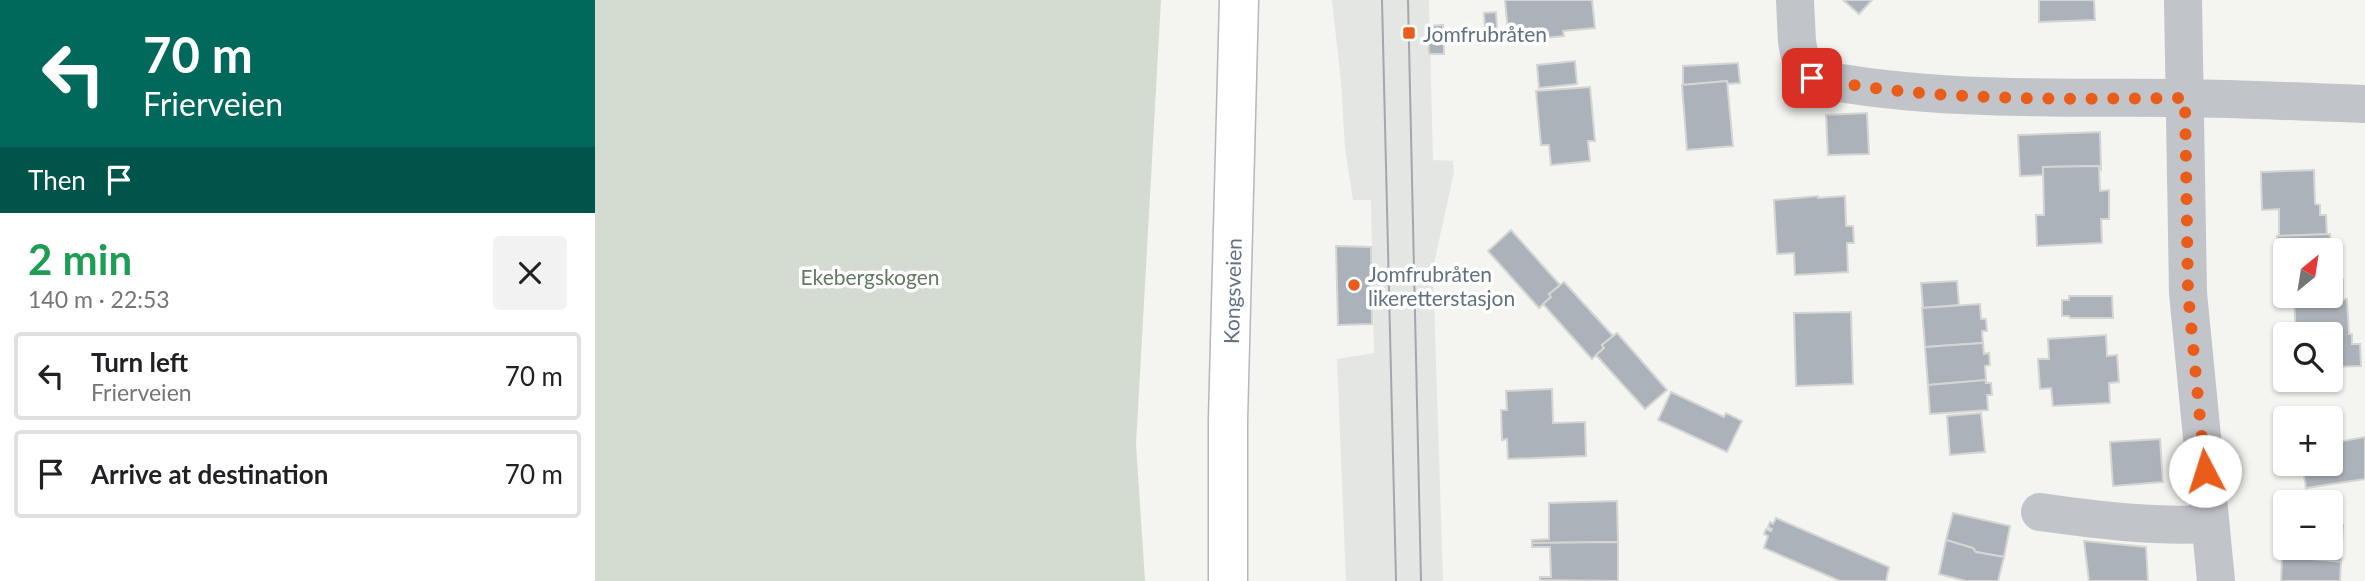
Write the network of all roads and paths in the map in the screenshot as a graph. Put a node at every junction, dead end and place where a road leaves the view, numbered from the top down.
1 (1239, 0) edge
2 (1795, 0) edge
3 (2183, 0) edge
4 (2185, 98) junction
5 (2365, 104) edge
6 (2041, 512) dead end
7 (2210, 524) junction
8 (1228, 581) edge
9 (2216, 581) edge

1 - 8 main road, Kongsveien
2 - 4 street
3 - 4 street
4 - 5 street
4 - 7 street
6 - 7 street
7 - 9 street

